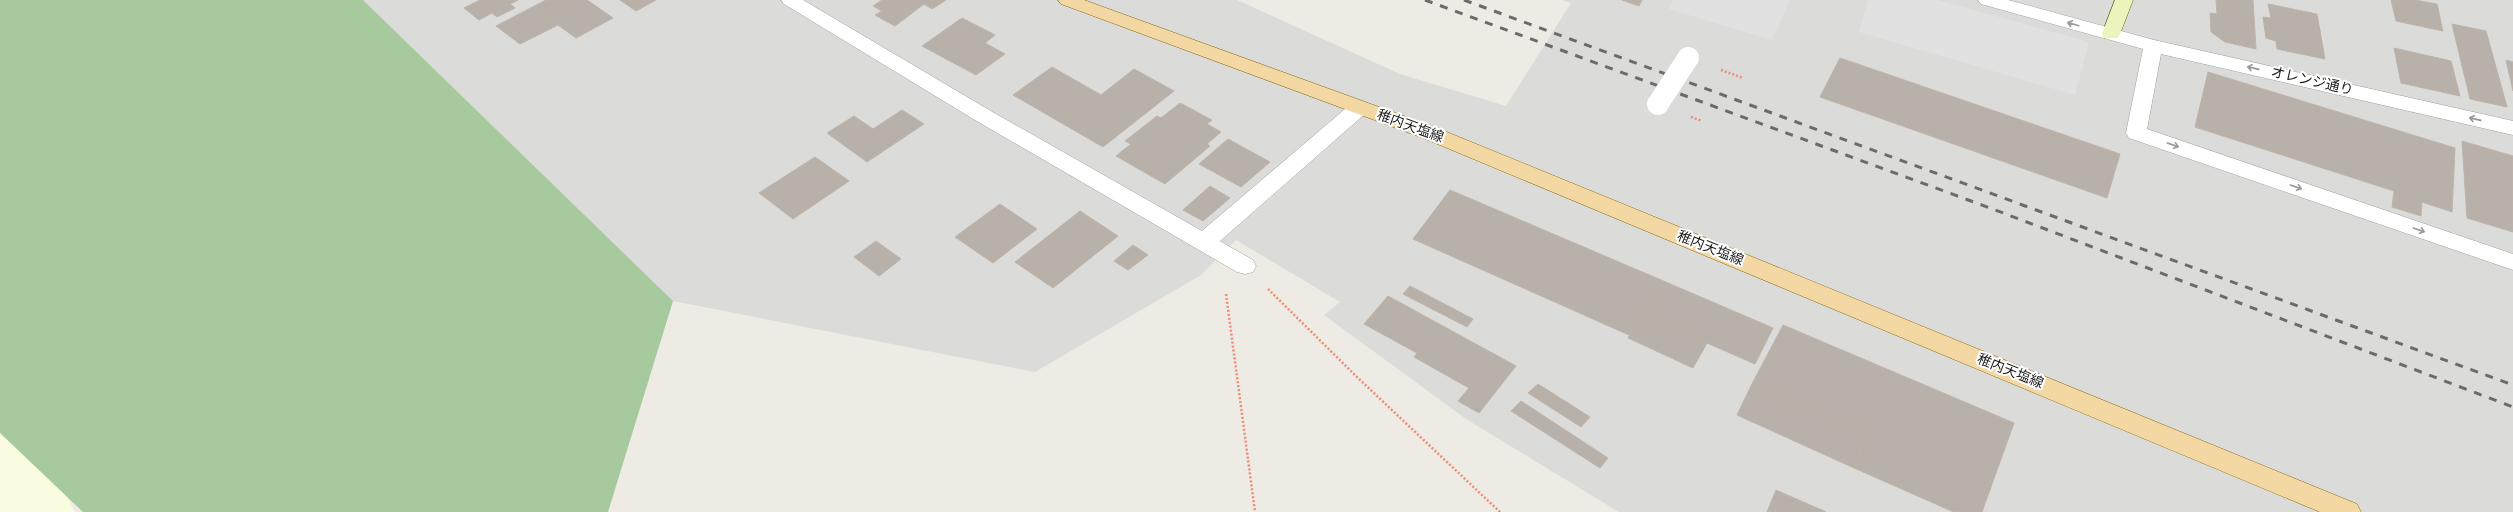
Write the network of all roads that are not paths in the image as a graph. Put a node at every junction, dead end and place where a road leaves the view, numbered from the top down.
1 (790, 0) edge
2 (1067, 0) edge
3 (1987, 0) edge
4 (2124, 0) edge
5 (2111, 34) junction
6 (2153, 46) junction
7 (1688, 58) dead end
8 (1658, 104) dead end
9 (1359, 108) junction
10 (2513, 128) edge
11 (1212, 246) junction
12 (2513, 262) edge
13 (1245, 266) road end
14 (2348, 512) edge

1 - 11 street
2 - 9 main road, 稚内天塩線
5 -> 3 street, オレンジ通り
4 - 5 street
5 - 6 street, オレンジ通り
10 -> 6 street, オレンジ通り
6 -> 12 street
7 - 8 street, bridge
9 - 11 street
9 - 14 main road, 稚内天塩線
11 - 13 street

